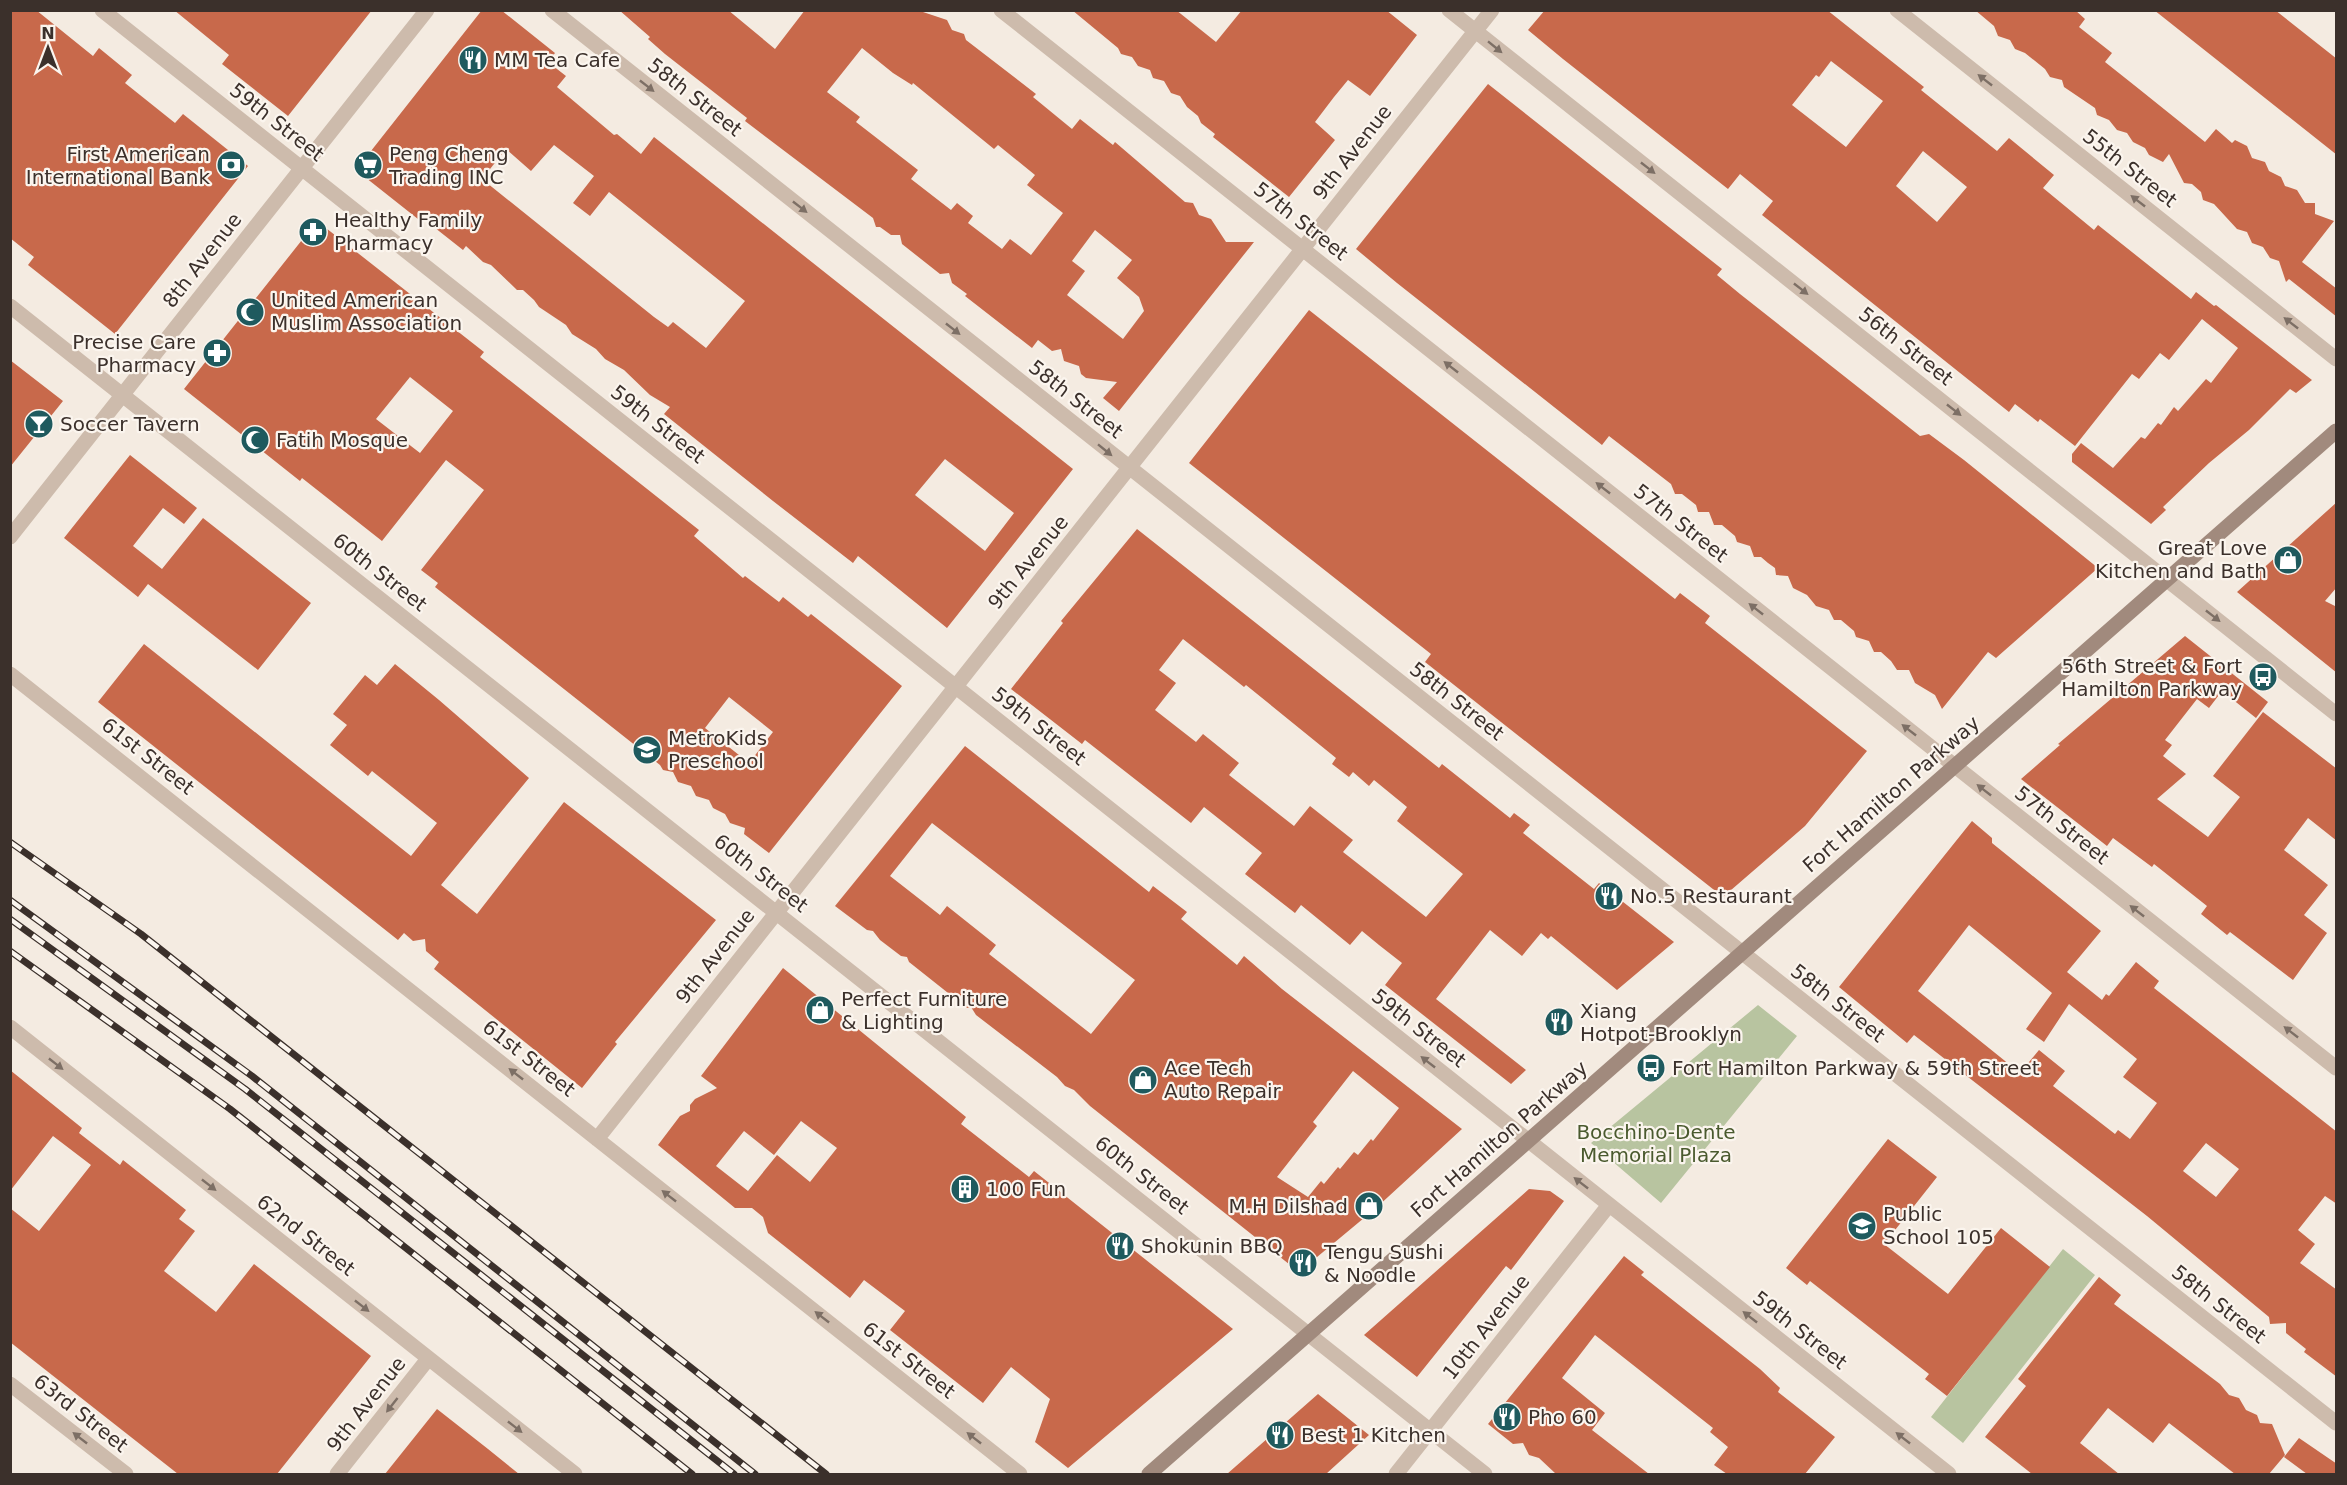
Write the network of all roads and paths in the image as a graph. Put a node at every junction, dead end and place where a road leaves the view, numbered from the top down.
1 (102, 10) edge
2 (427, 10) edge
3 (552, 10) edge
4 (1001, 10) edge
5 (1449, 10) edge
6 (1492, 10) edge
7 (1897, 10) edge
8 (1475, 31) junction
9 (302, 168) junction
10 (1302, 249) junction
11 (10, 306) edge
12 (2337, 359) edge
13 (123, 394) junction
14 (2337, 431) edge
15 (1129, 469) junction
16 (10, 537) edge
17 (2167, 579) junction
18 (10, 674) edge
19 (955, 687) junction
20 (2337, 714) edge
21 (1955, 767) junction
22 (776, 913) junction
23 (1741, 953) junction
24 (10, 1027) edge
25 (2337, 1068) edge
26 (597, 1139) junction
27 (1528, 1141) junction
28 (1609, 1204) junction
29 (1309, 1334) junction
30 (428, 1359) junction
31 (10, 1384) edge
32 (2337, 1423) edge
33 (1431, 1431) junction
34 (126, 1474) edge
35 (337, 1474) edge
36 (575, 1474) edge
37 (1020, 1474) edge
38 (1149, 1474) edge
39 (1396, 1474) edge
40 (1485, 1474) edge
41 (1949, 1474) edge

1 - 9 street, 59th Street
2 - 9 street, 8th Avenue
3 -> 15 street, 58th Street
4 - 10 street, 57th Street
5 - 8 street, 56th Street
6 - 8 street, 9th Avenue
12 -> 7 street, 55th Street
8 - 10 street, 9th Avenue
8 -> 17 street, 56th Street
9 - 13 street, 8th Avenue
9 - 19 street, 59th Street
10 - 15 street, 9th Avenue
21 -> 10 street, 57th Street
11 - 13 street, 60th Street
13 - 16 street, 8th Avenue
13 - 22 street, 60th Street
14 - 17 main road, Fort Hamilton Parkway
15 - 19 street, 9th Avenue
15 - 23 street, 58th Street
17 -> 20 street, 56th Street
17 - 21 main road, Fort Hamilton Parkway
26 -> 18 street, 61st Street
19 - 22 street, 9th Avenue
27 -> 19 street, 59th Street
21 - 23 main road, Fort Hamilton Parkway
25 -> 21 street, 57th Street
22 - 26 street, 9th Avenue
22 - 29 street, 60th Street
23 - 27 main road, Fort Hamilton Parkway
23 - 32 street, 58th Street
24 -> 30 street, 62nd Street
37 -> 26 street, 61st Street
28 -> 27 street, 59th Street
27 - 29 main road, Fort Hamilton Parkway
28 - 33 street, 10th Avenue
41 -> 28 street, 59th Street
29 - 33 street, 60th Street
29 - 38 main road, Fort Hamilton Parkway
30 -> 35 street, 9th Avenue
30 -> 36 street, 62nd Street
34 -> 31 street, 63rd Street
33 - 39 street, 10th Avenue
33 - 40 street, 60th Street

